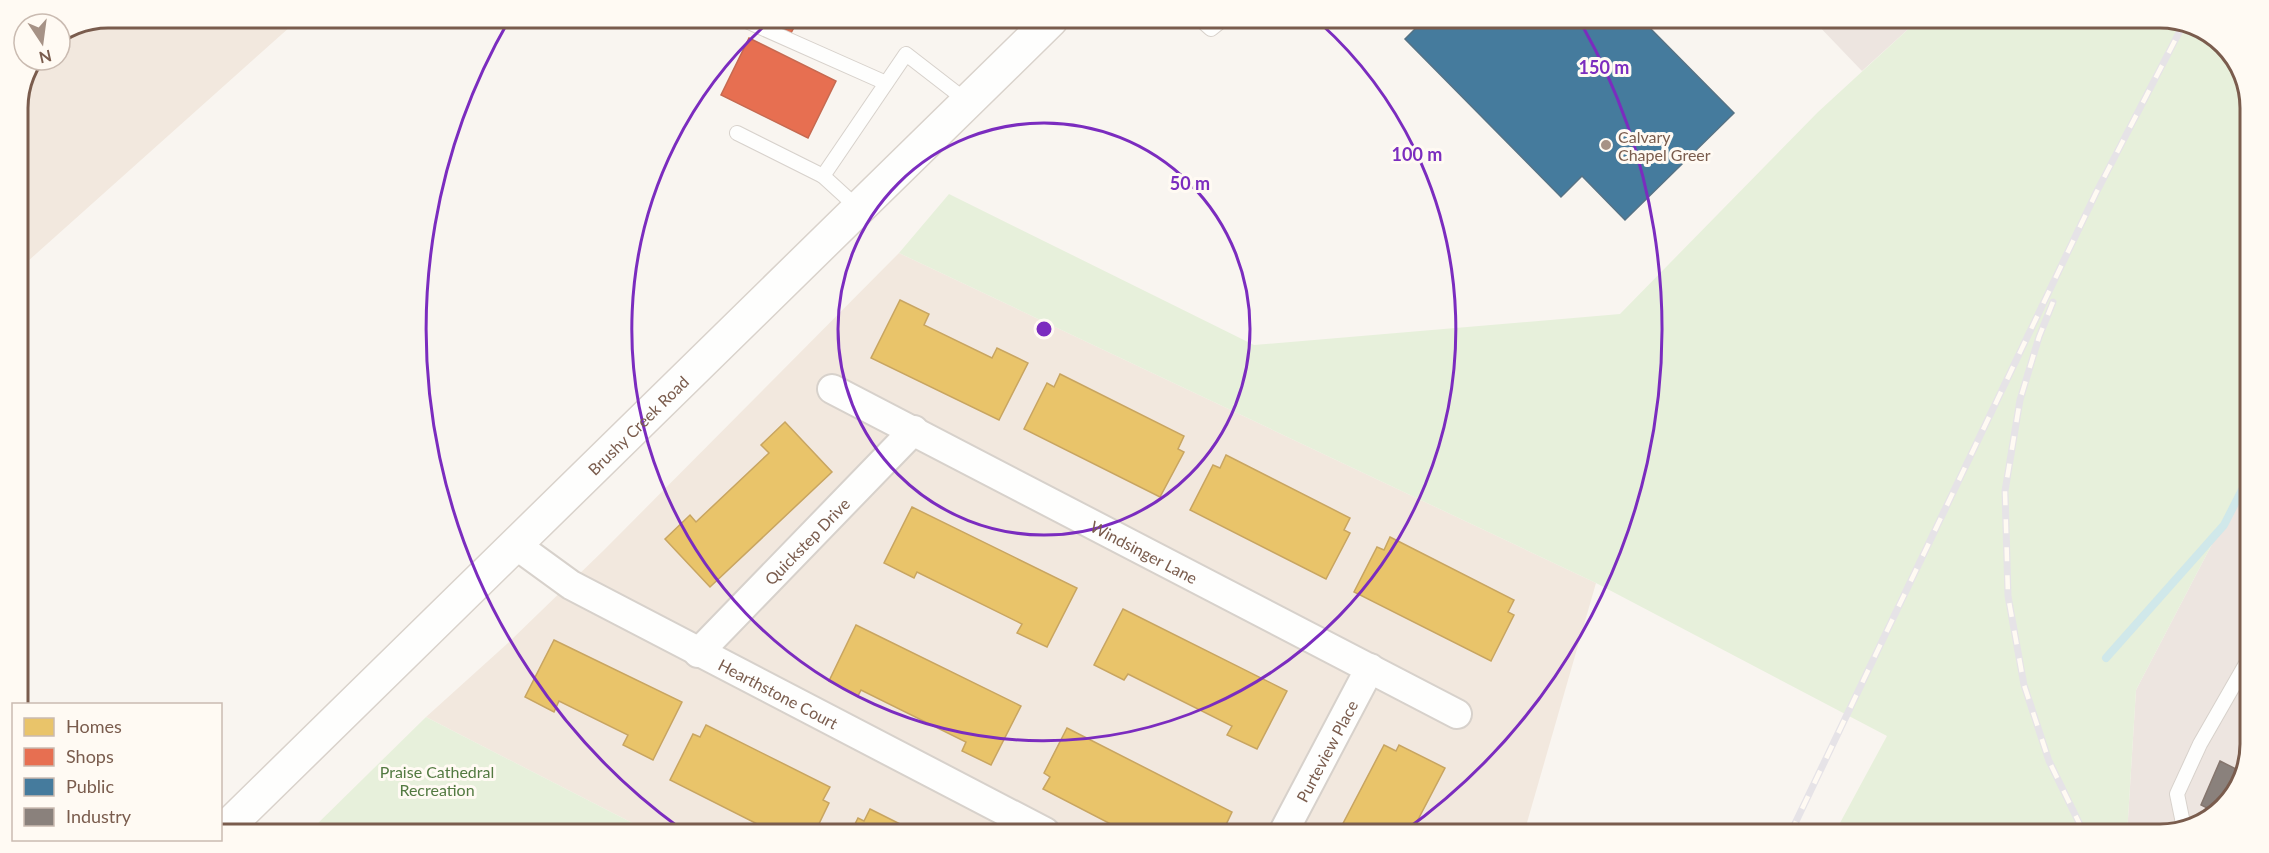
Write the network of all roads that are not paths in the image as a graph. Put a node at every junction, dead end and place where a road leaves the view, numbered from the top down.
1 (760, 28) edge
2 (1043, 28) edge
3 (886, 83) junction
4 (968, 102) junction
5 (737, 133) dead end
6 (823, 176) junction
7 (860, 209) junction
8 (832, 388) dead end
9 (914, 430) junction
10 (516, 545) junction
11 (698, 653) junction
12 (1370, 668) junction
13 (2240, 674) edge
14 (1457, 714) dead end
15 (2183, 821) edge
16 (231, 824) edge
17 (1029, 824) edge
18 (1288, 824) edge

1 - 3 lane
2 - 4 main road, Brushy Creek Road
3 - 4 lane
3 - 6 lane
4 - 7 main road, Brushy Creek Road
5 - 6 lane
6 - 7 lane
7 - 10 main road, Brushy Creek Road
8 - 9 street, Windsinger Lane
9 - 11 street, Quickstep Drive
9 - 12 street, Windsinger Lane
10 - 11 street, Hearthstone Court
10 - 16 main road, Brushy Creek Road
11 - 17 street, Hearthstone Court
12 - 14 street, Windsinger Lane
12 - 18 street, Purteview Place
13 - 15 lane

